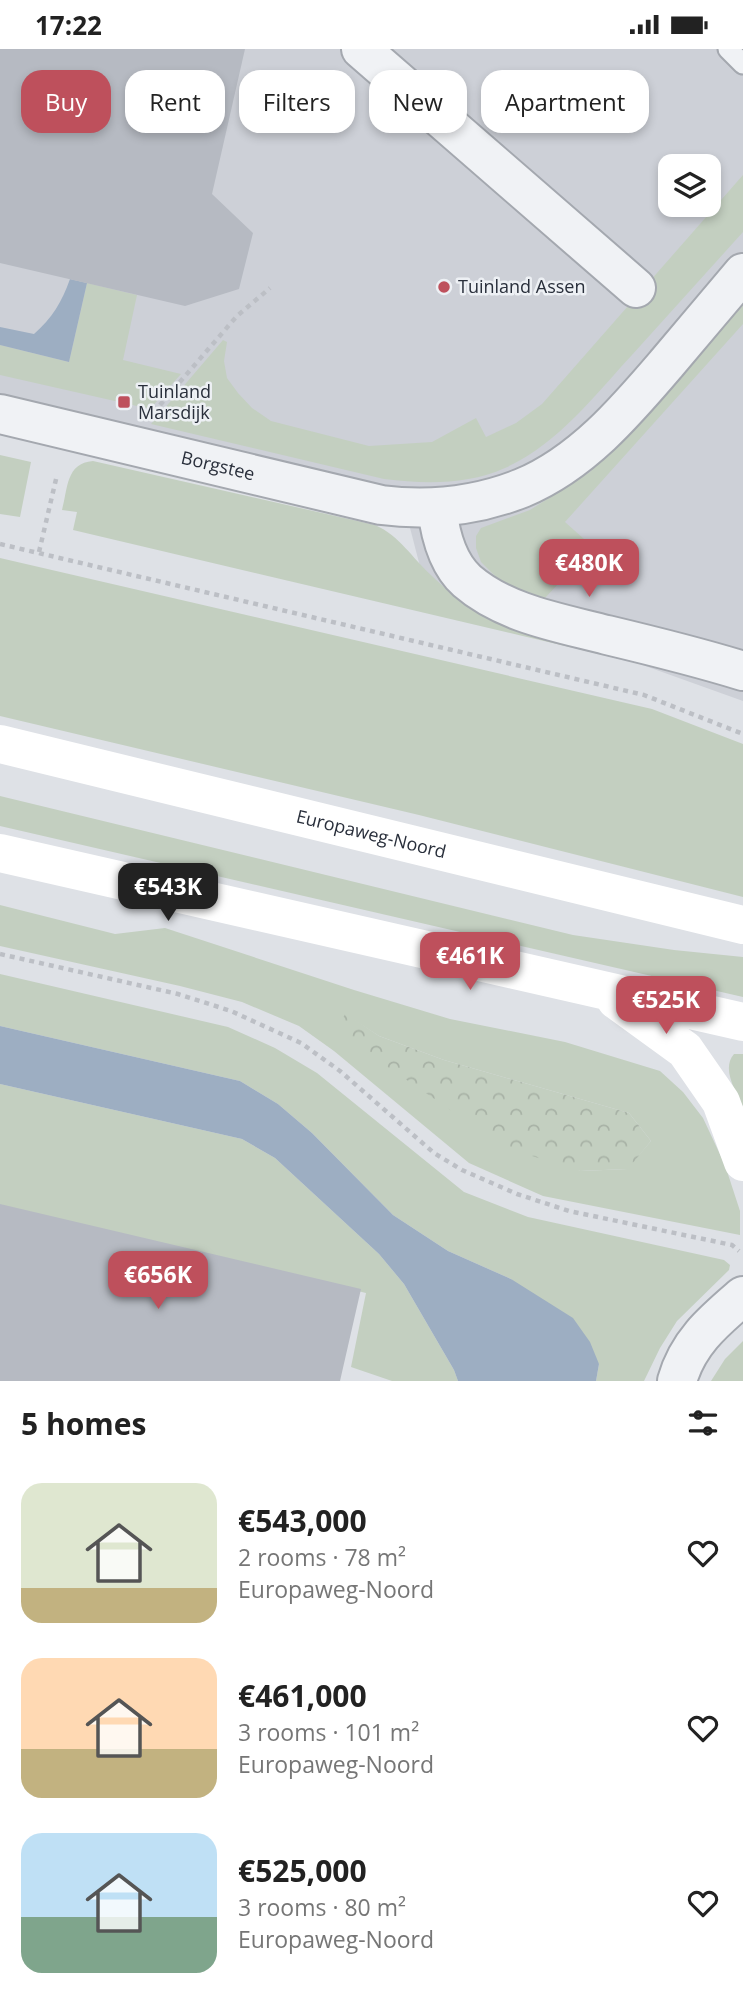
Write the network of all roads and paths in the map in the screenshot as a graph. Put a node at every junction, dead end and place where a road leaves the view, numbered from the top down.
1 (361, 49) edge
2 (727, 49) edge
3 (743, 64) edge
4 (743, 274) edge
5 (270, 288) dead end
6 (636, 288) dead end
7 (0, 414) edge
8 (68, 429) junction
9 (128, 444) junction
10 (438, 508) junction
11 (0, 544) edge
12 (39, 552) junction
13 (743, 671) edge
14 (743, 734) edge
15 (0, 744) edge
16 (0, 853) edge
17 (743, 925) edge
18 (0, 954) edge
19 (603, 991) junction
20 (743, 1022) edge
21 (743, 1162) edge
22 (743, 1255) edge
23 (743, 1296) edge
24 (677, 1381) edge

1 - 6 street
2 - 3 lane
4 - 10 street, Borgstee
5 - 9 path
7 - 8 street, Borgstee
8 - 9 street, Borgstee
8 - 12 path
9 - 10 street, Borgstee
10 - 13 street
11 - 12 path
12 - 14 path
15 - 17 main road, Europaweg-Noord
16 - 19 main road
18 - 22 path
19 - 20 main road
19 - 21 main road
23 - 24 street

